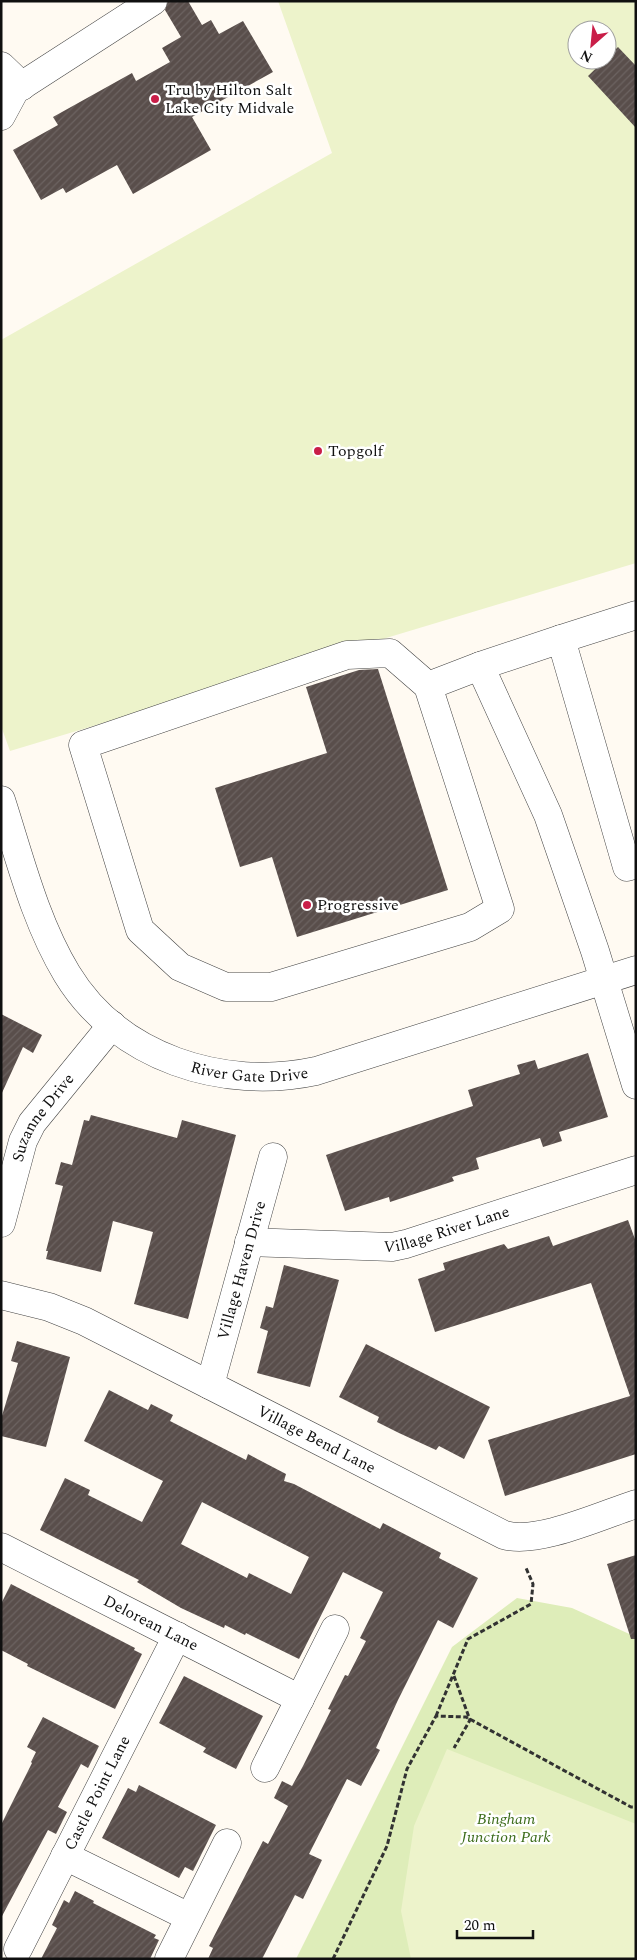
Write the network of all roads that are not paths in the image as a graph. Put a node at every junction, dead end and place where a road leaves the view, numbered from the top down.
1 (153, 1) edge
2 (1, 66) edge
3 (22, 86) junction
4 (1, 116) edge
5 (636, 615) edge
6 (561, 639) junction
7 (480, 666) junction
8 (428, 686) junction
9 (1, 800) edge
10 (636, 864) edge
11 (636, 970) edge
12 (603, 981) junction
13 (112, 1025) junction
14 (636, 1085) edge
15 (273, 1156) dead end
16 (636, 1170) edge
17 (1, 1223) edge
18 (249, 1242) junction
19 (1, 1295) edge
20 (210, 1385) junction
21 (636, 1504) edge
22 (1, 1547) edge
23 (335, 1629) dead end
24 (177, 1636) junction
25 (300, 1699) junction
26 (265, 1768) dead end
27 (227, 1844) dead end
28 (65, 1856) junction
29 (189, 1917) junction
30 (18, 1950) dead end
31 (169, 1959) edge

1 - 3 street
2 - 3 street
3 - 4 street
5 - 6 street
6 - 7 street
6 - 10 street
7 - 8 street
7 - 12 street
8 - 8 street
9 - 13 street, River Gate Drive
11 - 12 street, River Gate Drive
12 - 13 street, River Gate Drive
12 - 14 street
13 - 17 street, Suzanne Drive
15 - 18 street, Village Haven Drive
16 - 18 street, Village River Lane
18 - 20 street, Village Haven Drive
19 - 20 street, Village Bend Lane
20 - 21 street, Village Bend Lane
22 - 24 street, Delorean Lane
23 - 25 street
24 - 25 street, Delorean Lane
24 - 28 street, Castle Point Lane
25 - 26 street
27 - 29 street
28 - 29 street
28 - 30 street, Castle Point Lane
29 - 31 street

